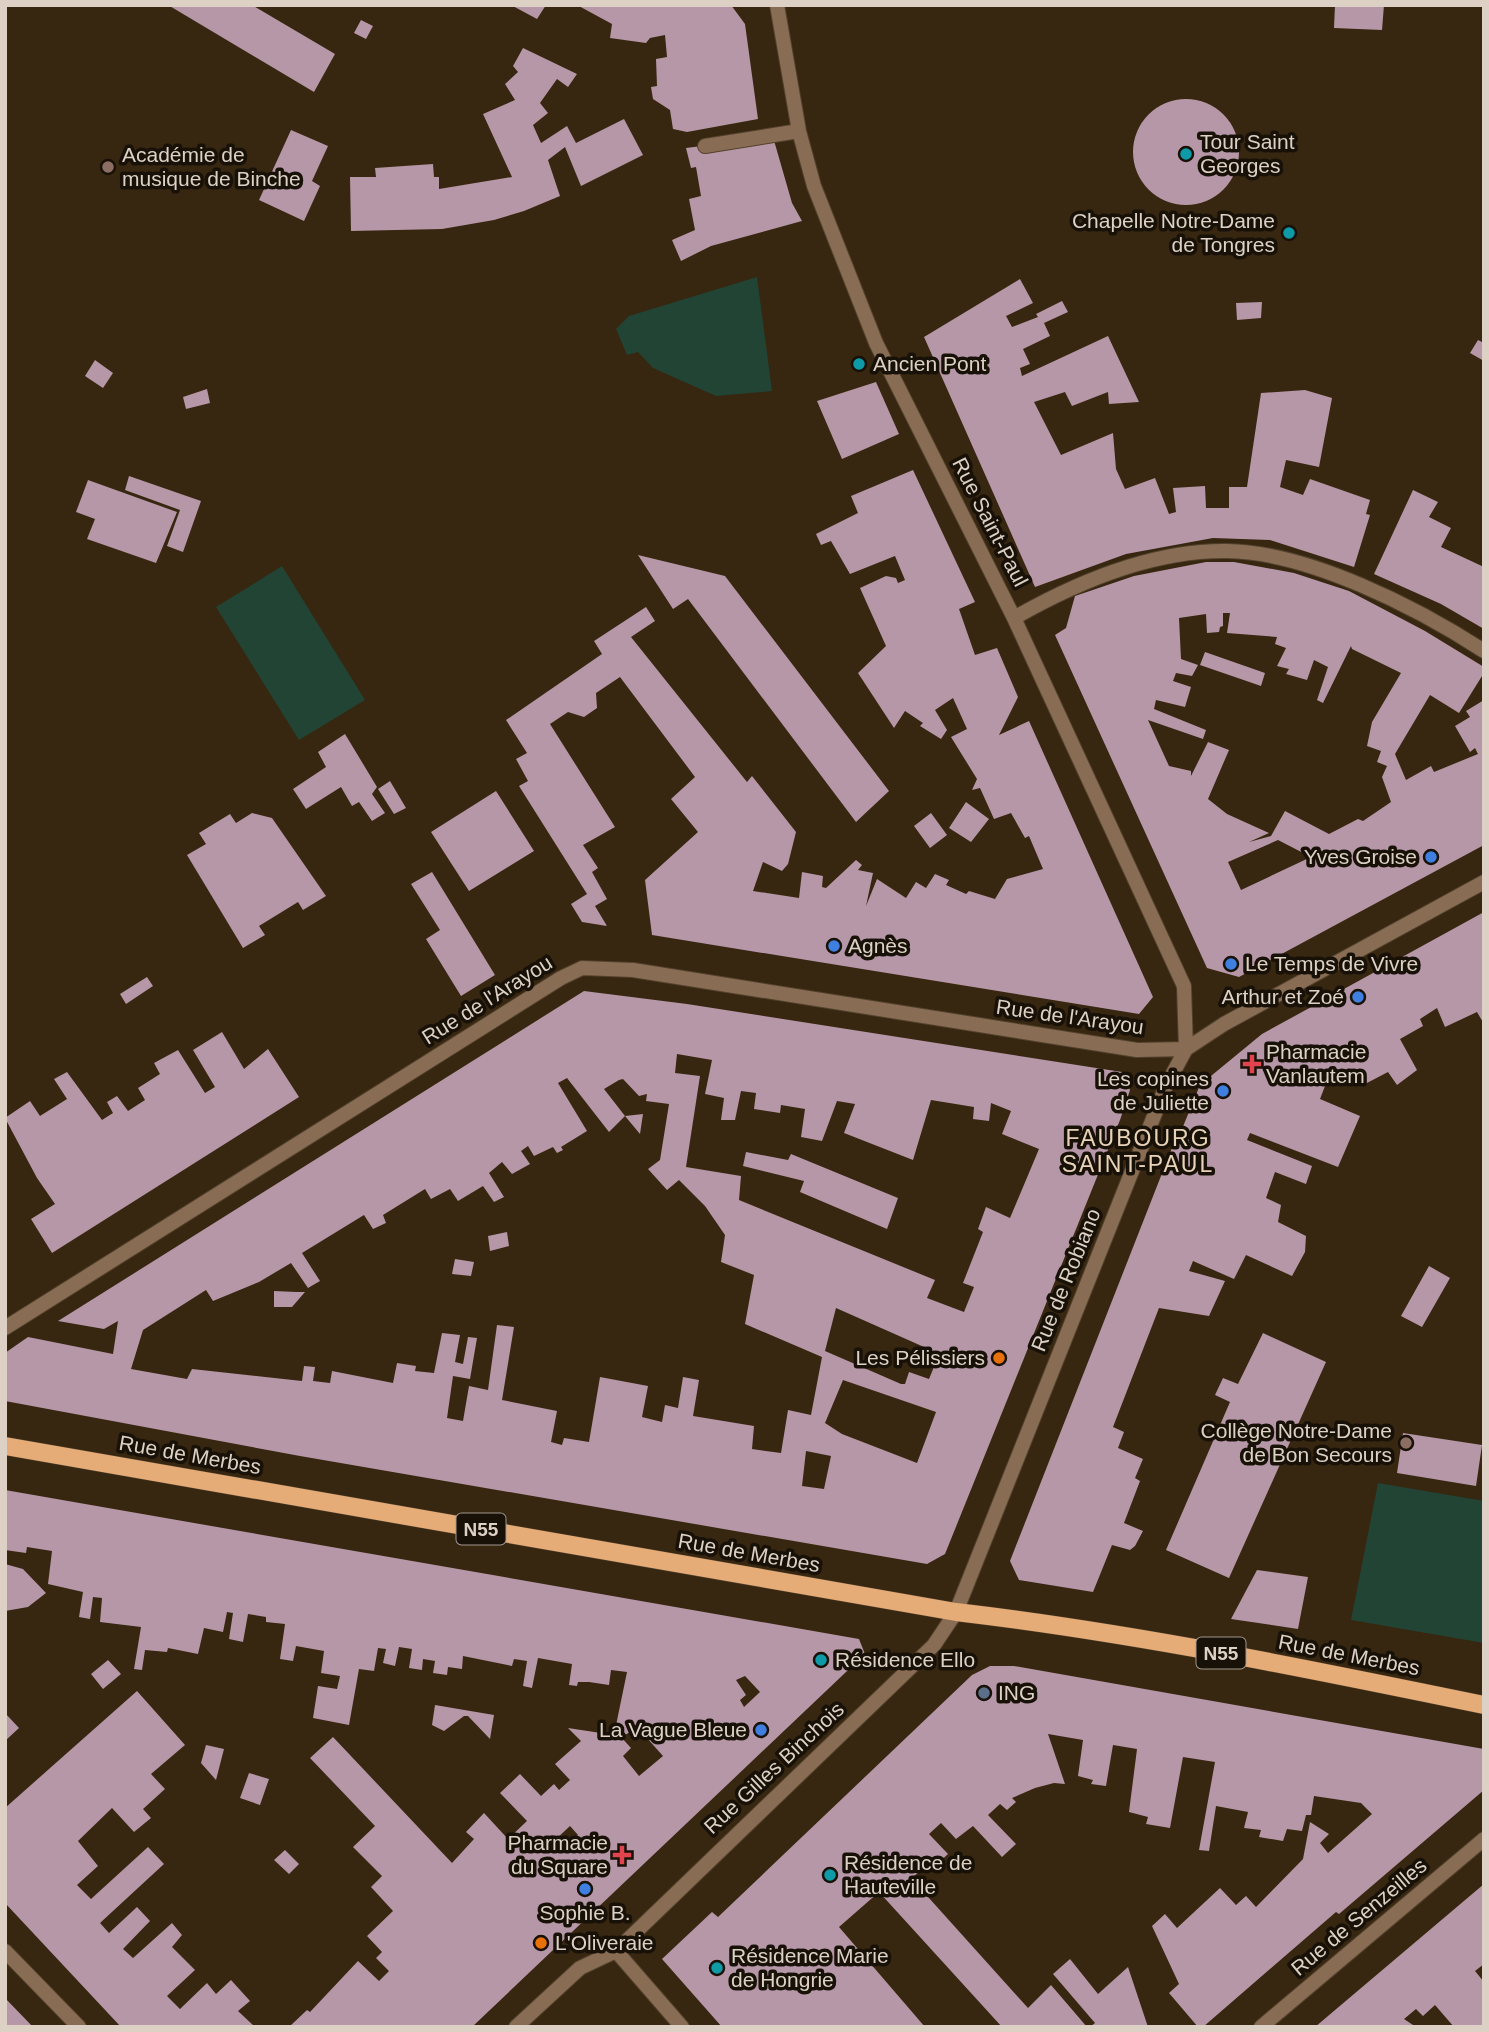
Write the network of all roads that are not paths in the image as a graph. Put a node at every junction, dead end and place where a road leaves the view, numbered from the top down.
1 (777, 5) edge
2 (799, 131) junction
3 (705, 146) dead end
4 (1014, 618) junction
5 (1484, 651) edge
6 (1484, 882) edge
7 (1186, 1049) junction
8 (5, 1328) edge
9 (5, 1446) edge
10 (956, 1612) junction
11 (1484, 1705) edge
12 (1484, 1839) edge
13 (5, 1951) edge
14 (616, 1951) junction
15 (79, 2027) edge
16 (516, 2027) edge
17 (682, 2027) edge
18 (1261, 2027) edge

1 - 2 street, Rue Saint-Paul
2 - 3 street
2 - 4 street, Rue Saint-Paul
4 - 5 street
4 - 7 street, Rue Saint-Paul
6 - 7 street, Rue de Robiano
7 - 8 street, Rue de l'Arayou
7 - 10 street, Rue de Robiano
9 - 10 main road, Rue de Merbes / N55
10 - 11 main road, Rue de Merbes / N55
10 - 14 street, Rue Gilles Binchois
12 - 18 street, Rue de Senzeilles
13 - 15 street
14 - 16 street
14 - 17 street

